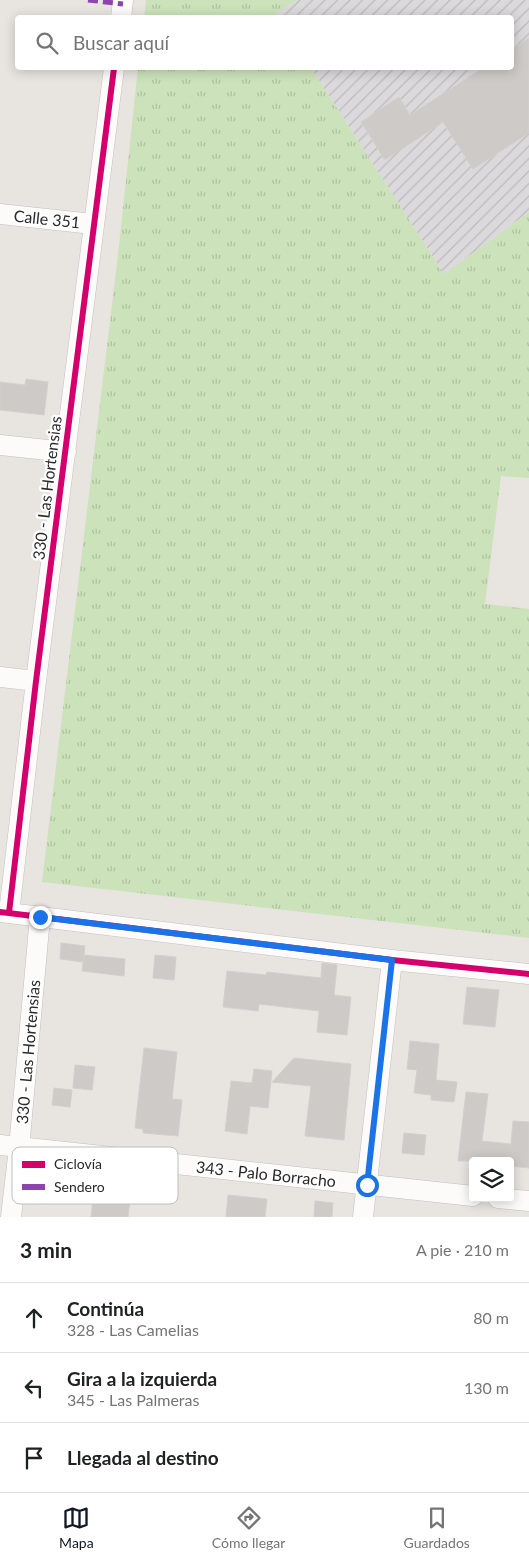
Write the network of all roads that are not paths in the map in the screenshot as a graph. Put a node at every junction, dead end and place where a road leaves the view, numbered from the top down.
1 (123, 0) edge
2 (121, 15) edge
3 (114, 70) edge
4 (0, 214) edge
5 (93, 224) junction
6 (0, 445) edge
7 (66, 452) junction
8 (0, 677) edge
9 (36, 681) junction
10 (4, 912) edge
11 (40, 917) junction
12 (392, 960) junction
13 (529, 974) edge
14 (10, 1147) edge
15 (178, 1165) edge
16 (367, 1185) junction
17 (469, 1196) edge
18 (514, 1200) edge
19 (529, 1201) edge
20 (12, 1217) edge
21 (363, 1217) edge

1 - 2 street
3 - 5 street, 330 - Las Hortensias
4 - 5 street, Calle 351
5 - 7 street, 330 - Las Hortensias
6 - 7 street
7 - 9 street, 330 - Las Hortensias
8 - 9 street
9 - 10 street, 330 - Las Hortensias
10 - 11 street
11 - 12 street
11 - 14 street, 330 - Las Hortensias
12 - 13 street
12 - 16 street
14 - 20 street, 330 - Las Hortensias
15 - 16 street, 343 - Palo Borracho
16 - 17 street, 343 - Palo Borracho
16 - 21 street
18 - 19 street

